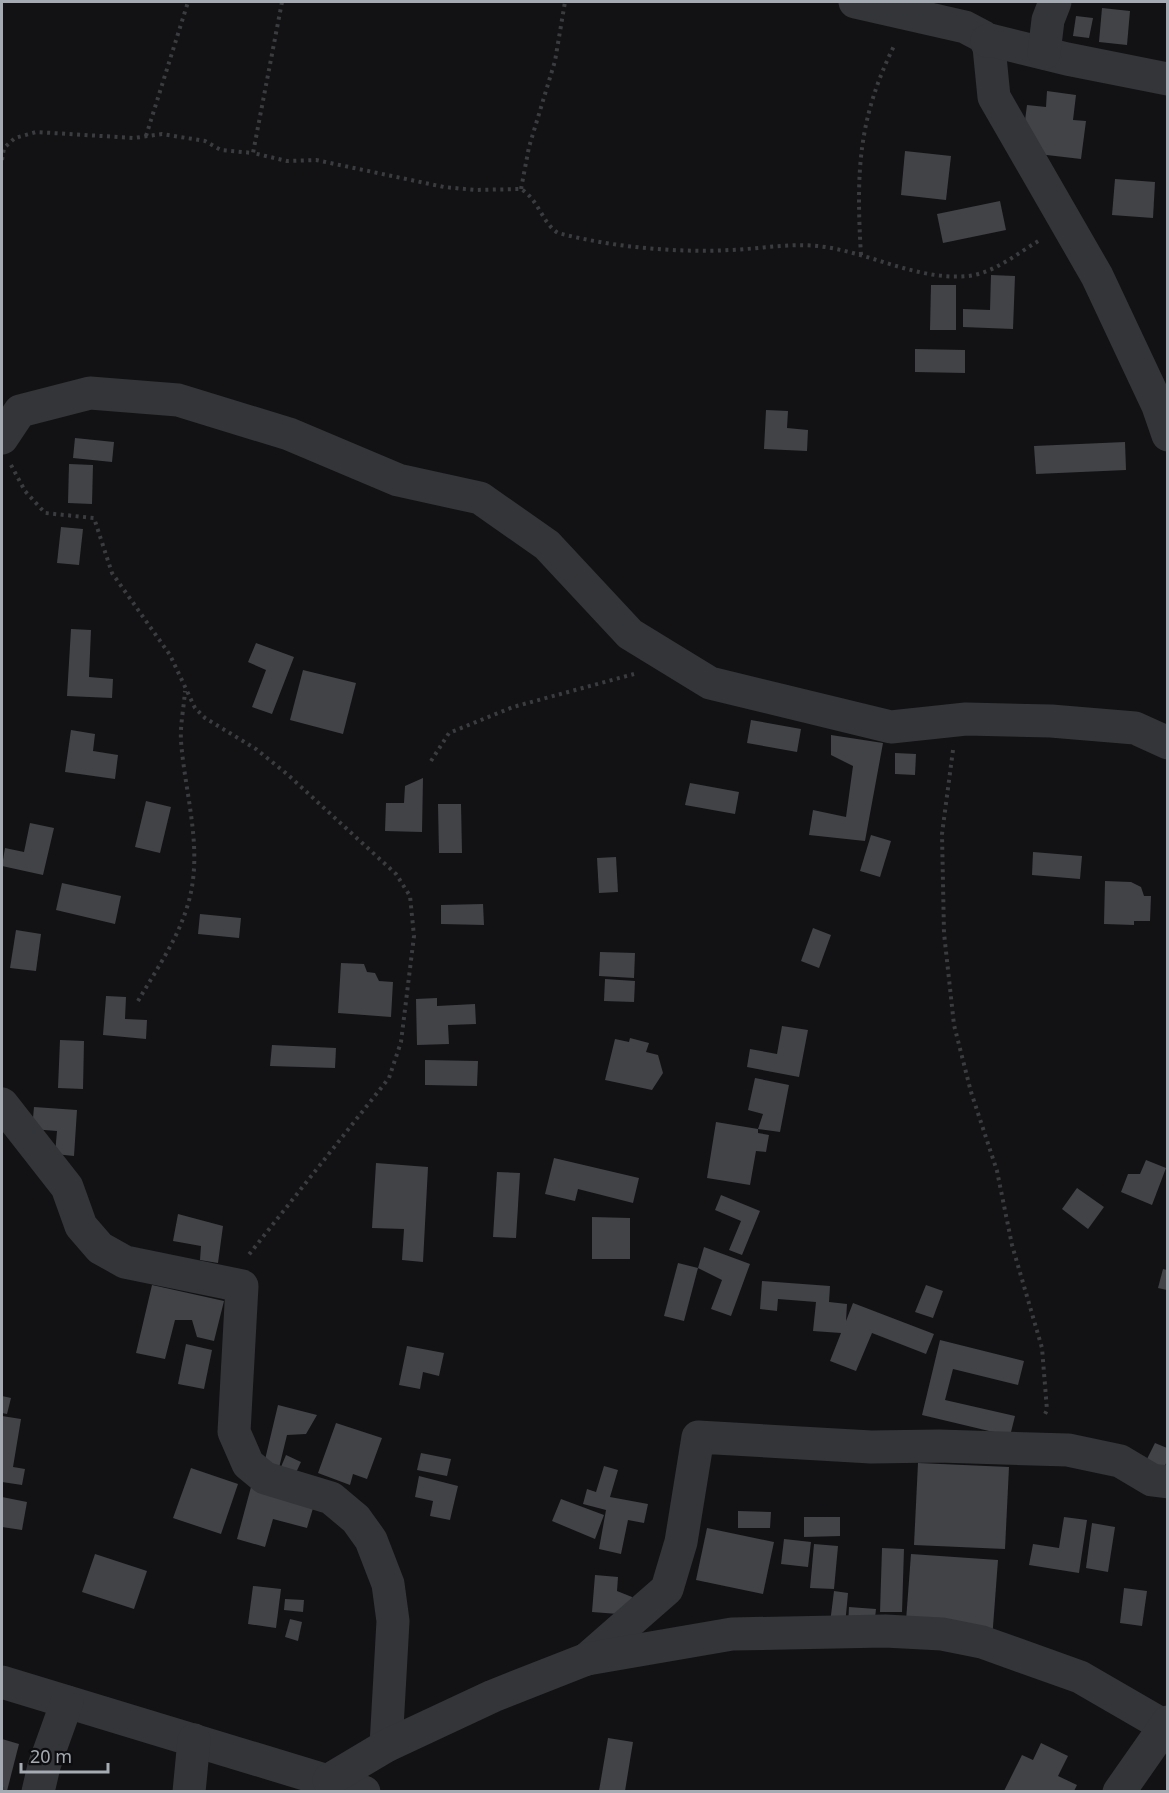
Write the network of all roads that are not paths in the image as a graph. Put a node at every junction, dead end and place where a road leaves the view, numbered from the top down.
1 (855, 2) edge
2 (1055, 2) edge
3 (987, 41) junction
4 (1044, 54) junction
5 (1167, 79) edge
6 (1167, 435) edge
7 (4, 448) edge
8 (1167, 743) edge
9 (2, 1104) edge
10 (1167, 1482) edge
11 (587, 1659) junction
12 (2, 1682) edge
13 (67, 1702) junction
14 (1165, 1723) edge
15 (194, 1740) junction
16 (386, 1746) junction
17 (343, 1787) edge
18 (38, 1791) edge
19 (189, 1791) edge
20 (1119, 1791) edge

1 - 3 street
2 - 4 street
3 - 4 street
3 - 6 street
4 - 5 street
7 - 8 street
9 - 16 street
10 - 11 street
11 - 14 street
11 - 16 street
12 - 13 street
13 - 15 street
13 - 18 street
14 - 20 street
15 - 17 street
15 - 19 street
16 - 17 street

